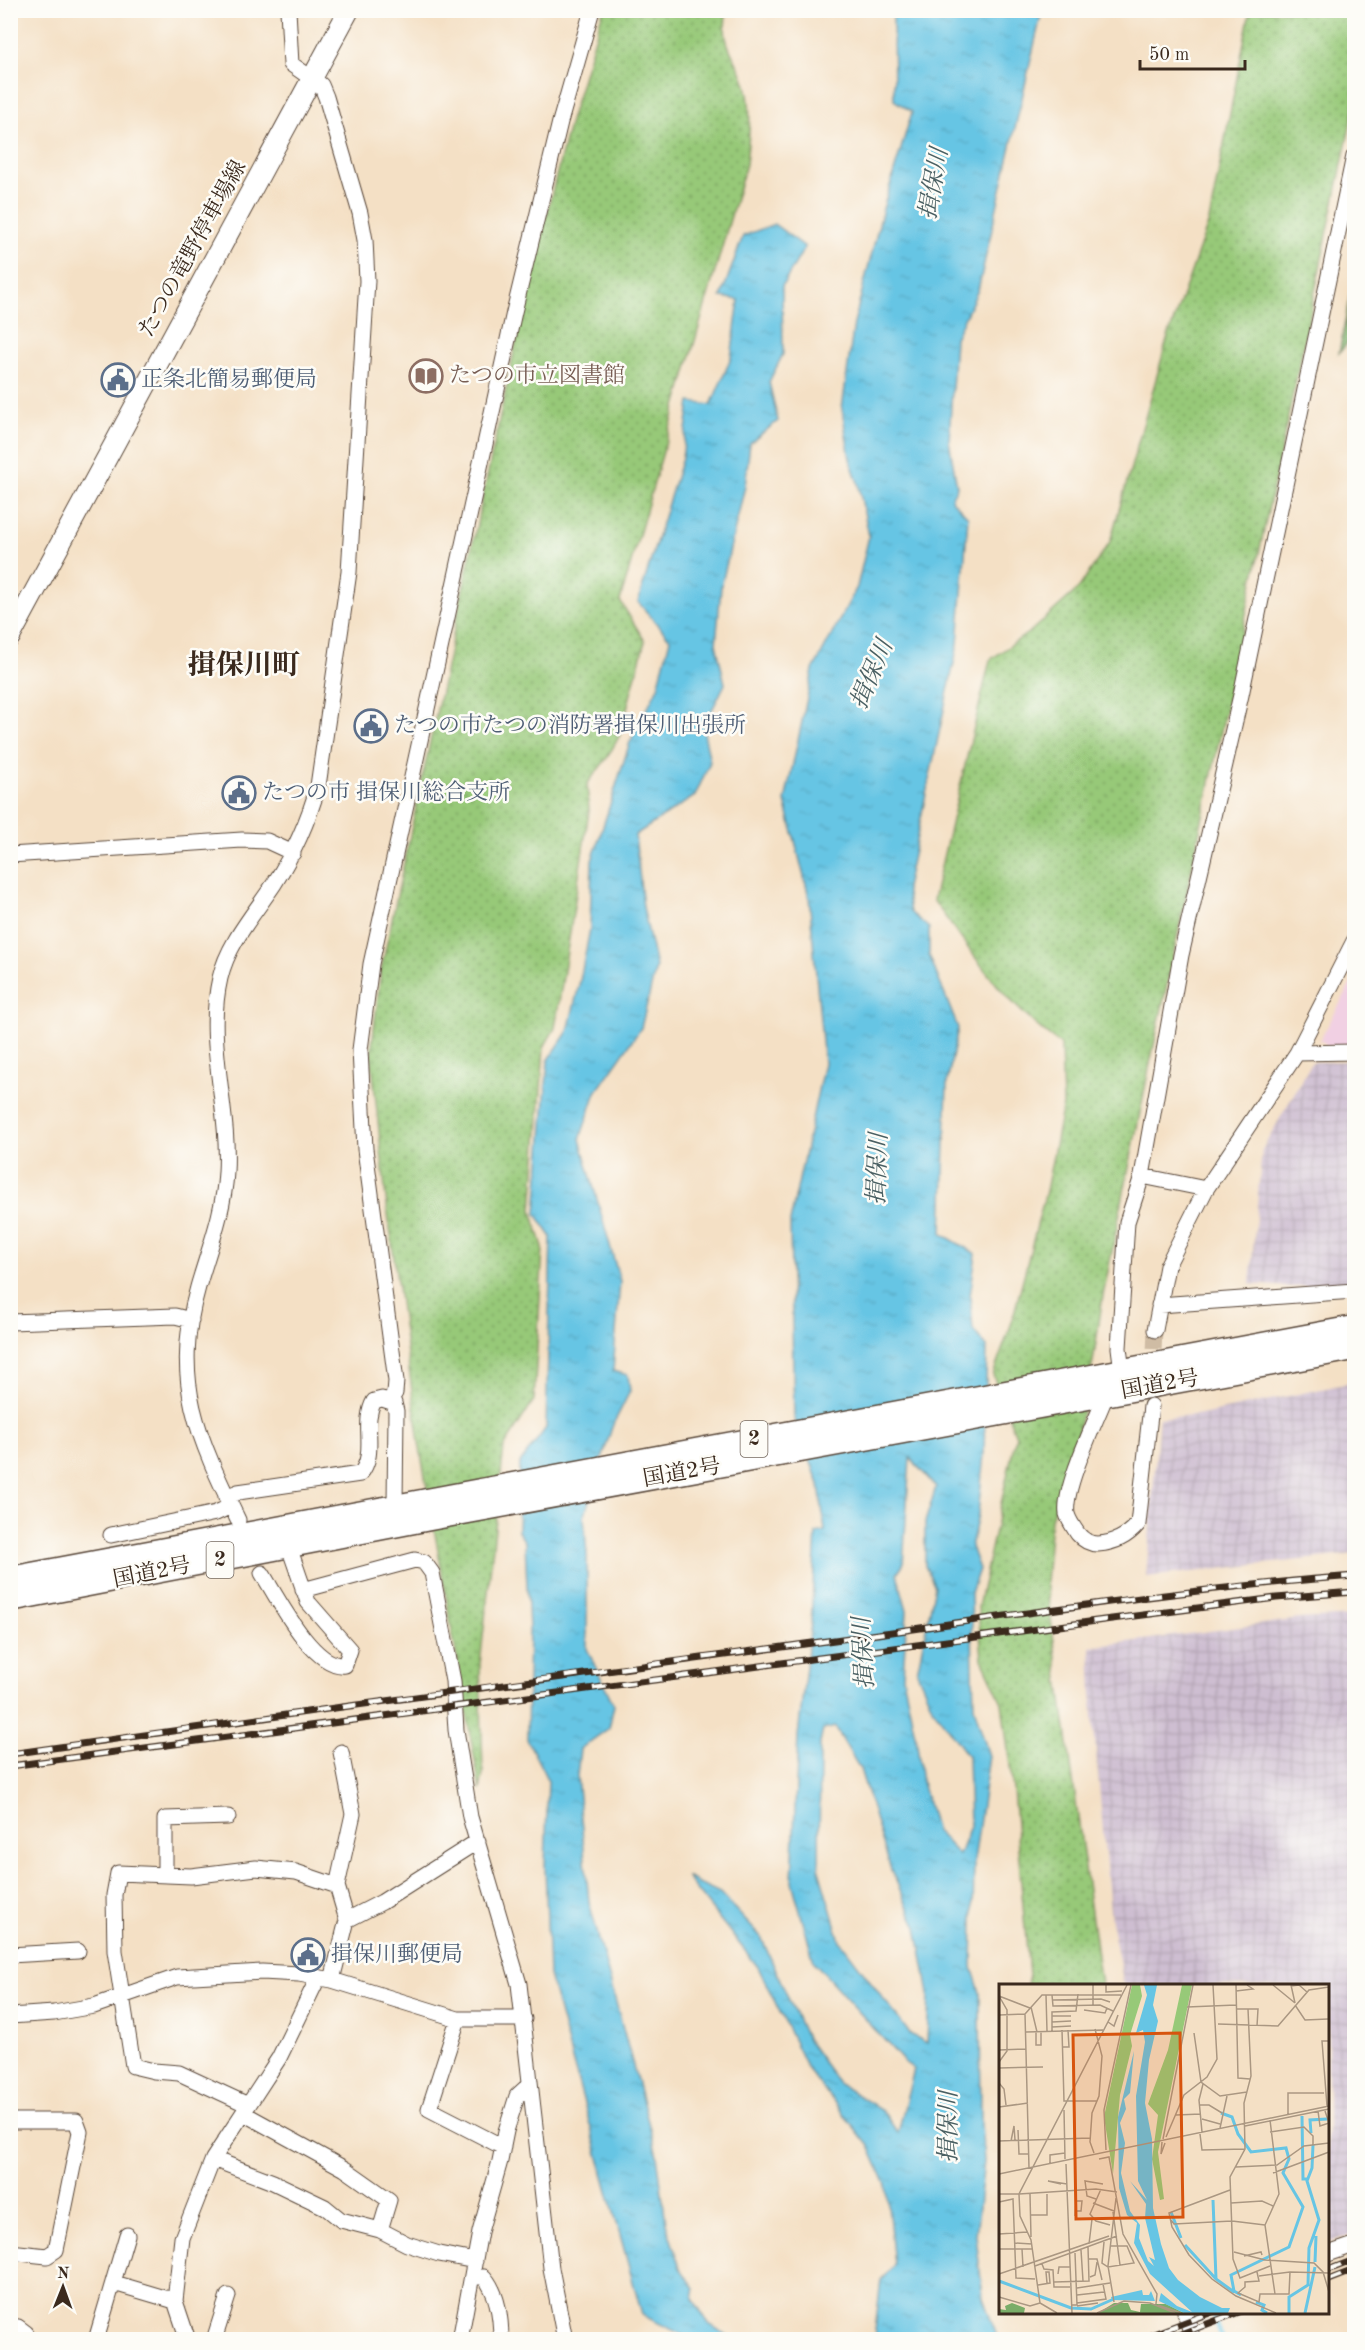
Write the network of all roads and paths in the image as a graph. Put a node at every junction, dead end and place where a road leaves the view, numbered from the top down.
1 (288, 10) edge
2 (349, 10) edge
3 (592, 10) edge
4 (313, 78) junction
5 (1354, 156) edge
6 (10, 637) edge
7 (294, 853) junction
8 (10, 855) edge
9 (1354, 941) edge
10 (1354, 1052) edge
11 (1297, 1053) junction
12 (1142, 1176) junction
13 (1206, 1189) junction
14 (1354, 1291) edge
15 (1159, 1305) junction
16 (191, 1320) junction
17 (10, 1322) edge
18 (1354, 1327) edge
19 (1155, 1330) tunnel mouth
20 (1354, 1349) edge
21 (1122, 1371) junction
22 (1081, 1389) junction
23 (1106, 1395) junction
24 (389, 1400) junction
25 (1151, 1406) dead end
26 (229, 1502) junction
27 (395, 1504) junction
28 (428, 1510) junction
29 (238, 1520) dead end
30 (111, 1535) dead end
31 (289, 1547) junction
32 (262, 1573) dead end
33 (10, 1578) edge
34 (303, 1590) junction
35 (10, 1600) edge
36 (341, 1752) dead end
37 (228, 1817) dead end
38 (478, 1841) junction
39 (165, 1875) junction
40 (337, 1886) junction
41 (347, 1920) junction
42 (78, 1951) dead end
43 (10, 1955) edge
44 (325, 1979) junction
45 (122, 1998) junction
46 (10, 2016) edge
47 (458, 2019) junction
48 (524, 2019) junction
49 (530, 2084) junction
50 (246, 2109) junction
51 (10, 2121) edge
52 (503, 2147) junction
53 (213, 2159) junction
54 (380, 2230) junction
55 (127, 2235) dead end
56 (1354, 2245) edge
57 (10, 2252) edge
58 (1329, 2254) edge
59 (474, 2269) junction
60 (114, 2283) junction
61 (228, 2296) dead end
62 (175, 2301) junction
63 (1185, 2314) edge
64 (10, 2326) edge
65 (25, 2340) edge
66 (96, 2340) edge
67 (188, 2340) edge
68 (214, 2340) edge
69 (460, 2340) edge
70 (501, 2340) edge
71 (565, 2340) edge
72 (1193, 2340) edge

1 - 4 street
2 - 4 main road, たつの竜野停車場線
3 - 24 street
4 - 6 main road, たつの竜野停車場線
4 - 7 street
5 - 12 street
7 - 8 street
7 - 16 street
9 - 11 street
10 - 11 street
11 - 13 street
12 - 13 street
12 - 21 street
13 - 15 street
14 - 15 street
15 - 19 street
16 - 17 street
16 - 26 street
18 - 21 highway, 国道2号 / 2
20 - 23 highway, 国道2号 / 2
21 - 22 highway, 国道2号 / 2
22 - 23 highway, 国道2号 / 2
22 - 28 highway, 国道2号 / 2
23 - 25 street
24 - 26 street
24 - 27 street
26 - 29 street
26 - 30 street
27 - 28 highway, 国道2号 / 2
27 - 33 highway, 国道2号 / 2
28 - 31 highway, 国道2号 / 2
31 - 34 street
31 - 35 highway, 国道2号 / 2
32 - 34 street
34 - 38 street
36 - 40 street
37 - 39 street
38 - 41 street
38 - 48 street
39 - 40 street
39 - 45 street
40 - 41 street
41 - 44 street
42 - 43 street
44 - 45 street
44 - 47 street
44 - 50 street
45 - 46 street
45 - 50 street
47 - 48 street
47 - 52 street
48 - 49 street
49 - 52 street
49 - 71 street
50 - 53 street
50 - 54 street
51 - 57 street
52 - 59 street
53 - 54 street
53 - 62 street
54 - 59 street
55 - 60 street
56 - 58 street
59 - 69 street
59 - 70 street
60 - 62 street
60 - 66 street
61 - 68 street
62 - 67 street
63 - 72 street
64 - 65 street

